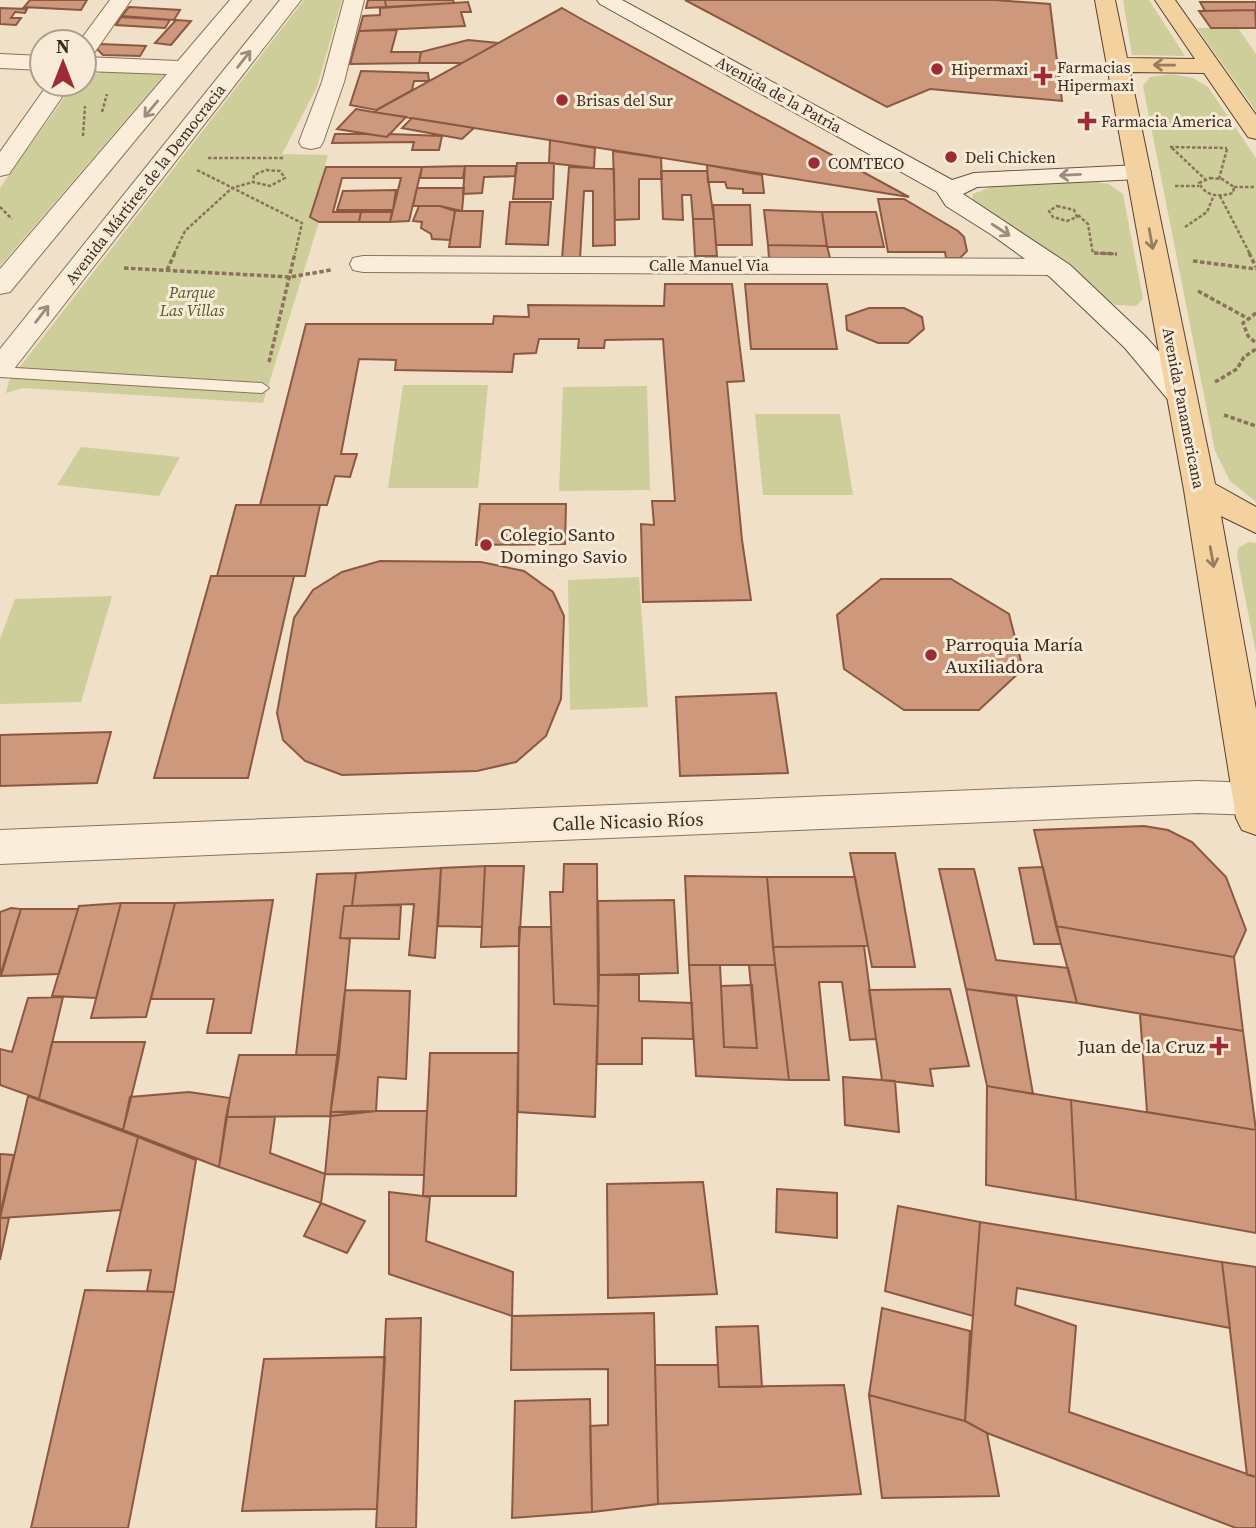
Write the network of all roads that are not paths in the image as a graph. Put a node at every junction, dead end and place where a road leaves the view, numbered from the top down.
1 (121, 0) edge
2 (241, 0) edge
3 (291, 0) edge
4 (354, 0) edge
5 (607, 0) edge
6 (1105, 0) edge
7 (1165, 0) edge
8 (98, 32) edge
9 (0, 61) edge
10 (28, 62) edge
11 (98, 65) edge
12 (1119, 65) junction
13 (1210, 66) junction
14 (185, 68) junction
15 (50, 98) edge
16 (1256, 132) edge
17 (311, 142) dead end
18 (0, 169) edge
19 (1139, 172) junction
20 (950, 189) junction
21 (363, 264) road end
22 (1054, 267) junction
23 (0, 286) edge
24 (0, 370) edge
25 (262, 388) road end
26 (1194, 389) junction
27 (1200, 490) junction
28 (1256, 522) edge
29 (1255, 805) edge
30 (0, 847) edge

1 - 8 street
2 - 14 street
24 -> 3 street, Avenida Mártires de la Democracia
4 - 17 street
5 - 20 street, Avenida de la Patria
6 - 12 main road, Avenida Panamericana
7 - 13 main road
9 - 10 street
11 - 14 street
13 -> 12 main road
12 - 19 main road, Avenida Panamericana
13 - 16 main road
14 -> 23 street
15 - 18 street
19 -> 20 street
19 -> 26 main road, Avenida Panamericana
20 -> 22 street, Avenida de la Patria
21 - 22 street, Calle Manuel Via
22 - 26 street, Avenida de la Patria
24 - 25 lane
26 - 27 main road, Avenida Panamericana
27 - 28 main road
27 -> 29 main road, Avenida Panamericana
29 - 30 street, Calle Nicasio Ríos

